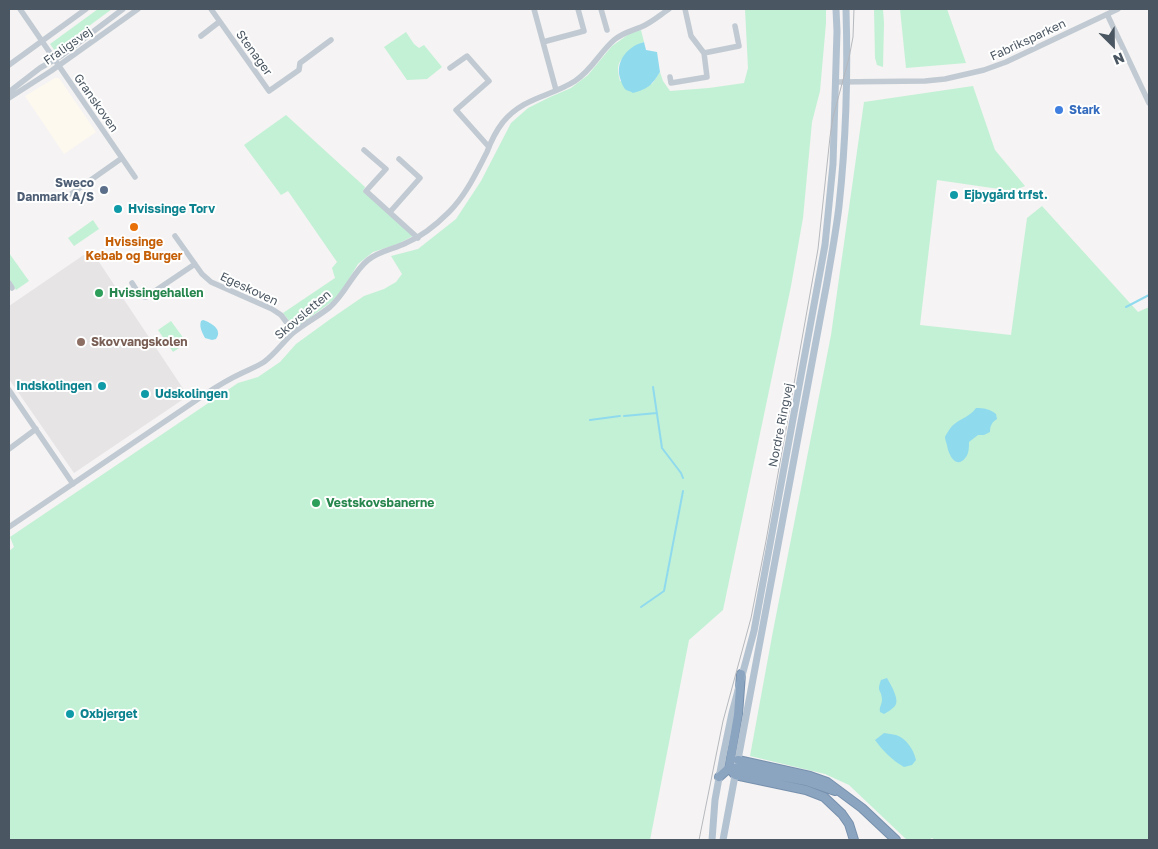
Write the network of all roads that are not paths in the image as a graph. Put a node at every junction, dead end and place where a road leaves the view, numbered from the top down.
1 (20, 9) edge
2 (86, 9) edge
3 (123, 9) edge
4 (138, 9) edge
5 (211, 9) edge
6 (534, 9) edge
7 (578, 9) edge
8 (601, 9) edge
9 (668, 9) edge
10 (685, 9) edge
11 (836, 9) edge
12 (846, 9) edge
13 (1118, 9) edge
14 (1107, 14) junction
15 (220, 22) junction
16 (735, 26) dead end
17 (607, 30) dead end
18 (201, 36) dead end
19 (331, 40) dead end
20 (42, 41) junction
21 (543, 42) junction
22 (704, 53) junction
23 (54, 60) junction
24 (9, 65) edge
25 (58, 65) junction
26 (450, 68) dead end
27 (670, 77) dead end
28 (836, 82) junction
29 (847, 82) junction
30 (556, 90) junction
31 (9, 92) edge
32 (9, 98) edge
33 (1149, 103) edge
34 (489, 147) junction
35 (364, 150) dead end
36 (122, 158) junction
37 (399, 159) dead end
38 (135, 177) dead end
39 (71, 194) dead end
40 (390, 212) junction
41 (175, 236) dead end
42 (418, 238) junction
43 (195, 264) junction
44 (132, 283) dead end
45 (294, 332) junction
46 (9, 390) edge
47 (36, 430) junction
48 (9, 448) edge
49 (73, 484) junction
50 (9, 527) edge
51 (741, 674) junction
52 (735, 768) junction
53 (719, 777) junction
54 (712, 840) edge
55 (723, 840) edge
56 (854, 840) edge
57 (896, 840) edge

1 - 20 street, Granskoven
2 - 20 street
3 - 23 street, Fraligsvej
4 - 25 street, Fraligsvej
5 - 15 street, Stenager
6 - 21 street
7 - 21 street
8 - 17 street
9 - 30 street, Skovsletten
10 - 22 street
11 - 28 main road, Nordre Ringvej
12 - 29 main road, Nordre Ringvej
13 - 14 street, Fabriksparken
14 - 29 street, Fabriksparken
14 - 33 street
15 - 18 street
15 - 19 street, Stenager
16 - 22 street
20 - 23 street, Granskoven
20 - 24 street
21 - 30 street
22 - 27 street
23 - 25 street, Granskoven
23 - 31 street, Fraligsvej
25 - 32 street, Fraligsvej
25 - 36 street, Granskoven
26 - 34 street
28 - 29 street, Fabriksparken
28 - 51 main road, Nordre Ringvej
29 - 52 main road, Nordre Ringvej
30 - 34 street, Skovsletten
34 - 42 street, Skovsletten
35 - 40 street
36 - 38 street, Granskoven
36 - 39 street
37 - 40 street
40 - 42 street
41 - 43 street, Egeskoven
42 - 45 street, Skovsletten
43 - 44 street
43 - 45 street, Egeskoven
45 - 49 street, Skovsletten
46 - 47 street
47 - 48 street
47 - 49 street
49 - 50 street, Skovsletten
51 - 52 highway
51 - 53 main road, Nordre Ringvej
52 - 53 highway
52 - 55 main road, Nordre Ringvej
52 - 56 highway
52 - 57 highway
53 - 54 main road, Nordre Ringvej

